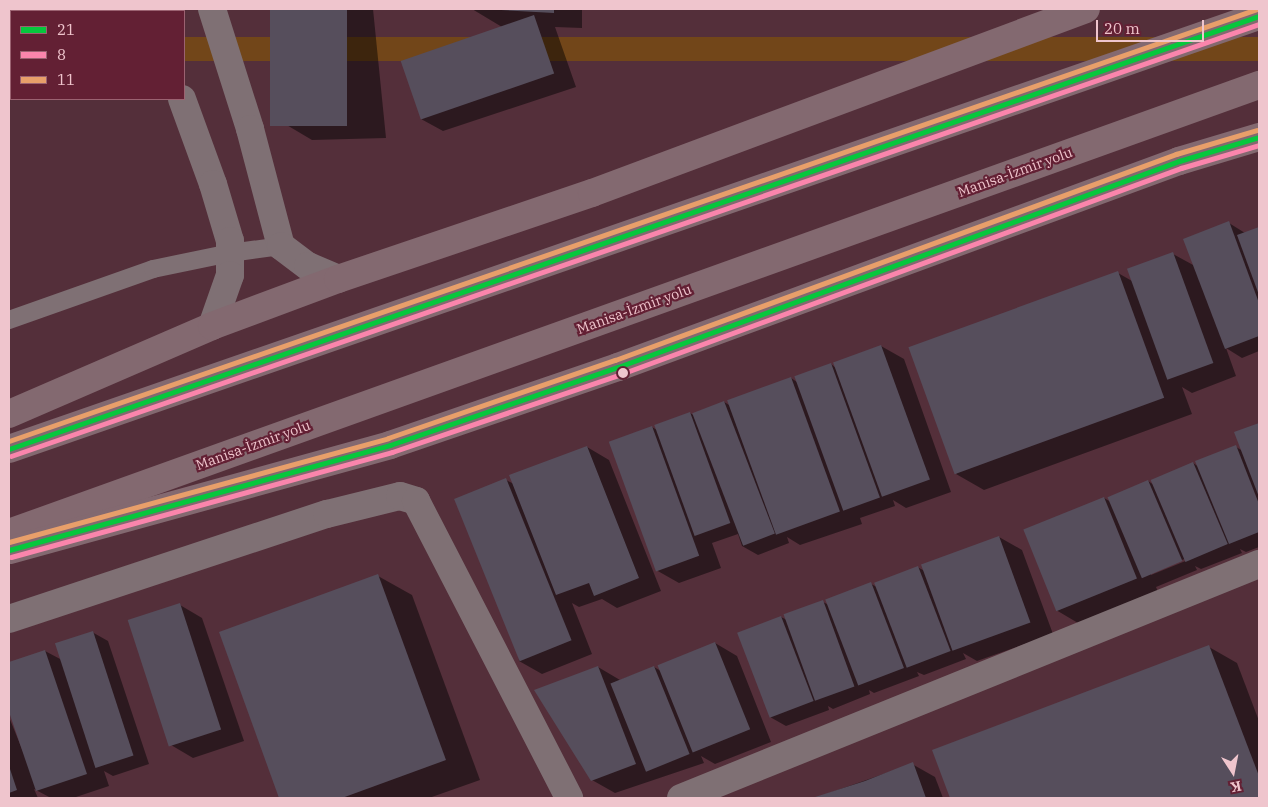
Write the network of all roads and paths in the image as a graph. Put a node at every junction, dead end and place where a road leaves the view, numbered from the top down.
1 (212, 9) edge
2 (1086, 9) edge
3 (1063, 14) edge
4 (1259, 16) edge
5 (1259, 85) edge
6 (182, 100) edge
7 (1259, 137) edge
8 (1259, 145) edge
9 (1179, 161) junction
10 (281, 246) junction
11 (230, 253) junction
12 (338, 279) junction
13 (9, 320) edge
14 (212, 326) junction
15 (9, 414) edge
16 (9, 448) edge
17 (9, 533) edge
18 (9, 550) edge
19 (1259, 564) edge
20 (9, 620) edge
21 (570, 798) edge
22 (681, 798) edge

1 - 10 street
2 - 3 highway
3 - 12 highway
4 - 16 highway
5 - 17 highway, Manisa-İzmir yolu
6 - 11 street
7 - 9 highway
8 - 9 highway
9 - 18 highway
10 - 11 lane
10 - 12 street
11 - 13 lane
11 - 14 street
12 - 14 highway
14 - 15 highway
19 - 22 street
20 - 21 street

